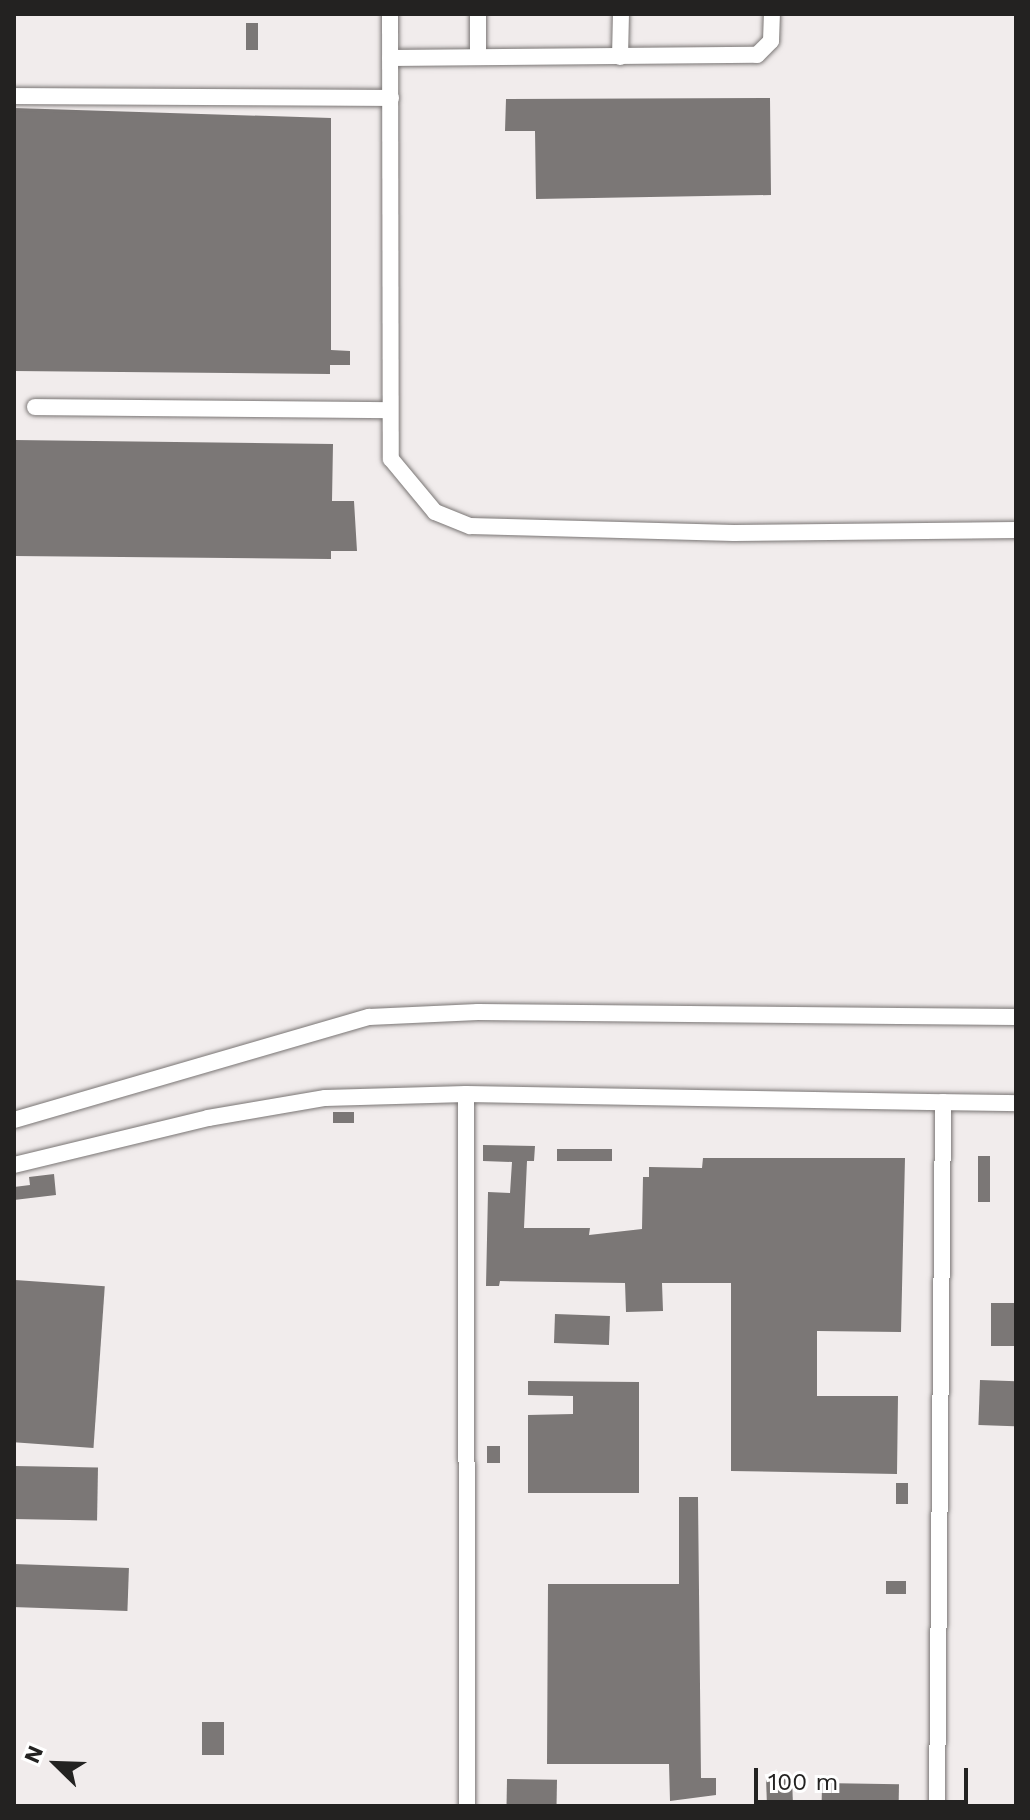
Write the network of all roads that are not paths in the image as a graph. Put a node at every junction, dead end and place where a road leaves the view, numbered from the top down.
1 (390, 14) edge
2 (478, 14) edge
3 (621, 14) edge
4 (772, 14) edge
5 (478, 57) junction
6 (620, 57) junction
7 (390, 58) junction
8 (14, 96) edge
9 (391, 98) junction
10 (35, 407) dead end
11 (388, 410) junction
12 (1016, 530) edge
13 (1016, 1017) edge
14 (466, 1094) junction
15 (943, 1102) junction
16 (1016, 1103) edge
17 (14, 1120) edge
18 (14, 1165) edge
19 (467, 1806) edge
20 (937, 1806) edge

1 - 7 street
2 - 5 street
3 - 6 street
4 - 6 street
5 - 6 street
5 - 7 street
7 - 9 street
8 - 9 street
9 - 11 street
10 - 11 street
11 - 12 street
13 - 17 street
14 - 15 street
14 - 18 street
14 - 19 street
15 - 16 street
15 - 20 street

